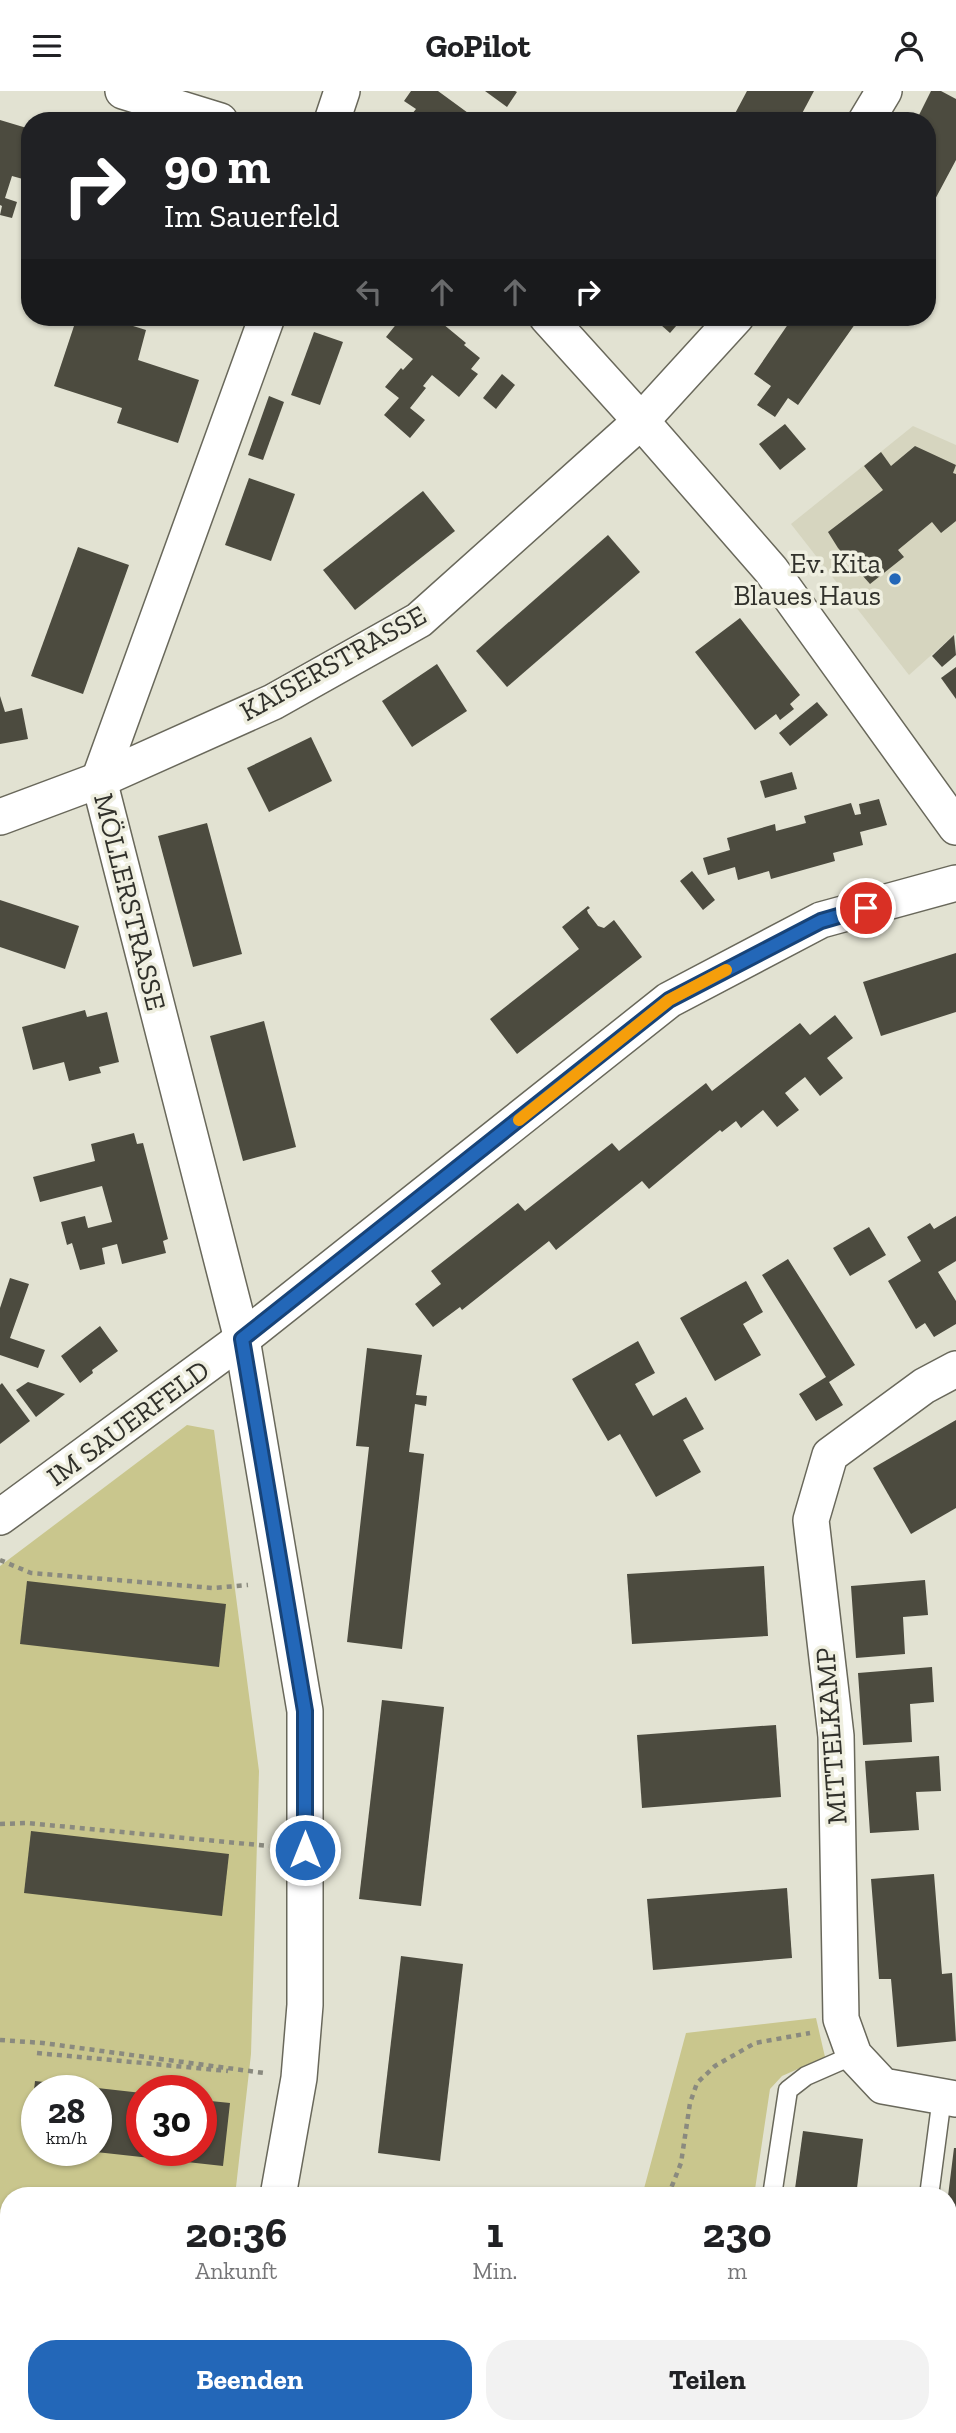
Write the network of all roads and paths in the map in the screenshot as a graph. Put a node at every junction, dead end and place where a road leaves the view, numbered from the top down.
1 (123, 91) edge
2 (342, 91) edge
3 (884, 91) edge
4 (191, 112) edge
5 (335, 112) edge
6 (871, 112) edge
7 (264, 326) edge
8 (555, 326) edge
9 (728, 326) edge
10 (641, 421) junction
11 (99, 780) junction
12 (0, 817) edge
13 (956, 827) edge
14 (956, 883) edge
15 (242, 1339) junction
16 (956, 1369) edge
17 (0, 1517) edge
18 (0, 1560) edge
19 (282, 1582) junction
20 (0, 1824) edge
21 (305, 1850) junction
22 (841, 2019) junction
23 (0, 2040) edge
24 (37, 2053) dead end
25 (854, 2055) junction
26 (299, 2078) junction
27 (949, 2098) edge
28 (280, 2187) edge
29 (672, 2187) edge
30 (773, 2187) edge
31 (931, 2187) edge

1 - 4 street
2 - 5 street
3 - 6 street
7 - 11 street, MÖLLERSTRASSE
8 - 10 street
9 - 10 street, KAISERSTRASSE
10 - 11 street, KAISERSTRASSE
10 - 13 street
11 - 12 street, KAISERSTRASSE
11 - 15 street, MÖLLERSTRASSE
14 - 15 street, IM SAUERFELD
15 - 17 street, IM SAUERFELD
15 - 19 street, MÖLLERSTRASSE
16 - 22 street, MITTELKAMP
18 - 19 path
19 - 21 street, MÖLLERSTRASSE
20 - 21 path
21 - 26 street, MÖLLERSTRASSE
22 - 25 street, MITTELKAMP
22 - 29 path
23 - 26 path
24 - 26 path
25 - 27 street, MITTELKAMP
25 - 30 lane
26 - 28 street, MÖLLERSTRASSE
27 - 31 lane

